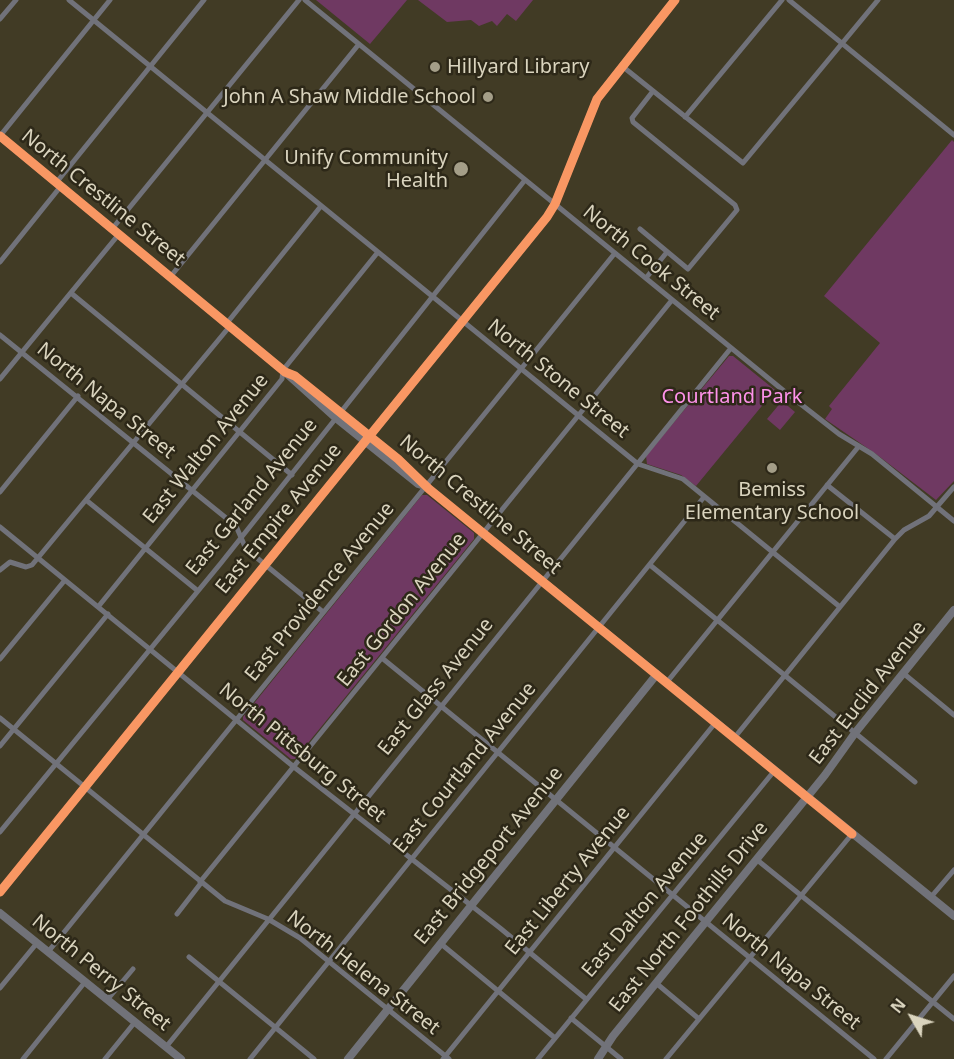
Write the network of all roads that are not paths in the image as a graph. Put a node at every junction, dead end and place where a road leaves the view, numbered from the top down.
1 (16, 0) edge
2 (69, 0) edge
3 (110, 0) edge
4 (204, 0) edge
5 (299, 0) edge
6 (305, 0) edge
7 (675, 0) edge
8 (782, 0) edge
9 (789, 0) edge
10 (878, 0) edge
11 (0, 19) edge
12 (94, 20) junction
13 (842, 43) junction
14 (358, 44) junction
15 (621, 66) junction
16 (150, 67) junction
17 (653, 91) junction
18 (207, 113) junction
19 (685, 117) junction
20 (954, 135) edge
21 (1, 139) edge
22 (264, 159) junction
23 (525, 180) junction
24 (59, 185) junction
25 (555, 204) junction
26 (321, 206) junction
27 (640, 229) dead end
28 (116, 231) junction
29 (378, 252) junction
30 (667, 252) junction
31 (615, 253) junction
32 (0, 262) edge
33 (171, 276) junction
34 (646, 278) junction
35 (71, 293) junction
36 (433, 297) junction
37 (672, 300) junction
38 (462, 321) junction
39 (229, 324) junction
40 (0, 335) edge
41 (731, 348) junction
42 (22, 352) junction
43 (522, 368) junction
44 (284, 371) junction
45 (0, 379) edge
46 (182, 385) junction
47 (78, 396) junction
48 (338, 415) junction
49 (579, 416) junction
50 (239, 432) junction
51 (367, 439) junction
52 (134, 442) junction
53 (859, 446) junction
54 (638, 464) junction
55 (292, 475) junction
56 (827, 485) junction
57 (425, 486) junction
58 (954, 487) edge
59 (192, 490) junction
60 (0, 492) edge
61 (705, 497) junction
62 (86, 500) junction
63 (937, 508) junction
64 (954, 521) edge
65 (0, 527) edge
66 (483, 534) junction
67 (241, 538) junction
68 (895, 539) junction
69 (146, 548) junction
70 (772, 552) junction
71 (38, 558) junction
72 (265, 564) junction
73 (650, 565) junction
74 (0, 570) edge
75 (65, 580) junction
76 (542, 581) junction
77 (198, 591) junction
78 (98, 607) junction
79 (840, 607) junction
80 (323, 612) junction
81 (953, 613) edge
82 (108, 614) junction
83 (717, 620) junction
84 (599, 627) junction
85 (150, 649) junction
86 (382, 658) junction
87 (0, 659) edge
88 (178, 672) junction
89 (903, 673) junction
90 (657, 674) junction
91 (785, 675) junction
92 (667, 682) junction
93 (440, 706) junction
94 (954, 715) edge
95 (0, 718) edge
96 (236, 719) junction
97 (716, 722) junction
98 (14, 730) junction
99 (855, 733) junction
100 (735, 737) junction
101 (0, 746) edge
102 (497, 753) junction
103 (56, 764) junction
104 (294, 767) junction
105 (775, 770) junction
106 (915, 782) dead end
107 (84, 787) junction
108 (807, 797) junction
109 (556, 800) junction
110 (353, 814) junction
111 (0, 832) edge
112 (852, 834) junction
113 (143, 835) junction
114 (614, 847) junction
115 (756, 859) junction
116 (411, 860) junction
117 (954, 870) edge
118 (200, 883) junction
119 (0, 892) edge
120 (674, 894) junction
121 (801, 895) junction
122 (931, 897) junction
123 (470, 906) junction
124 (0, 913) edge
125 (177, 914) dead end
126 (954, 916) edge
127 (268, 919) junction
128 (706, 922) junction
129 (37, 943) junction
130 (440, 943) junction
131 (48, 952) junction
132 (529, 952) junction
133 (189, 957) dead end
134 (750, 957) junction
135 (328, 962) junction
136 (133, 969) dead end
137 (954, 976) edge
138 (85, 981) junction
139 (219, 981) junction
140 (656, 983) junction
141 (0, 988) edge
142 (498, 992) junction
143 (107, 999) junction
144 (586, 999) junction
145 (933, 1002) junction
146 (387, 1009) junction
147 (571, 1018) junction
148 (699, 1019) junction
149 (954, 1019) edge
150 (135, 1022) junction
151 (276, 1028) junction
152 (555, 1038) junction
153 (166, 1047) junction
154 (605, 1047) junction
155 (445, 1058) edge
156 (23, 1059) edge
157 (105, 1059) edge
158 (181, 1059) edge
159 (250, 1059) edge
160 (314, 1059) edge
161 (348, 1059) edge
162 (538, 1059) edge
163 (598, 1059) edge
164 (621, 1059) edge
165 (666, 1059) edge
166 (874, 1059) edge
167 (886, 1059) edge

1 - 11 street
2 - 12 street, North Stone Street
3 - 12 street
4 - 16 street
5 - 18 street
6 - 14 street, North Cook Street
7 - 15 street
8 - 19 street
9 - 13 street
10 - 13 street
12 - 16 street, North Stone Street
12 - 21 street
13 - 19 street
13 - 20 street
14 - 22 street
14 - 23 street, North Cook Street
15 - 17 street
15 - 25 street, East Empire Avenue
16 - 18 street, North Stone Street
16 - 24 street
17 - 19 street
17 - 30 street
18 - 22 street, North Stone Street
18 - 28 street
21 - 24 street, North Crestline Street
22 - 26 street, North Stone Street
22 - 33 street
23 - 25 street, North Cook Street
23 - 36 street, East Garland Avenue
24 - 28 street, North Crestline Street
24 - 32 street
25 - 31 street, North Cook Street
25 - 38 street, East Empire Avenue
26 - 29 street, North Stone Street
26 - 39 street
27 - 30 street
28 - 33 street, North Crestline Street
28 - 35 street
29 - 36 street, North Stone Street
29 - 44 street, East Walton Avenue
30 - 34 street
31 - 34 street, North Cook Street
31 - 43 street, East Providence Avenue
33 - 39 street, North Crestline Street
34 - 37 street, North Cook Street
35 - 42 street
35 - 46 street
36 - 38 street, North Stone Street
36 - 48 street, East Garland Avenue
37 - 41 street, North Cook Street
37 - 49 street, East Gordon Avenue
38 - 43 street, North Stone Street
38 - 51 street, East Empire Avenue
39 - 44 street, North Crestline Street
39 - 46 street
40 - 42 street, North Napa Street
41 - 53 street, North Cook Street
41 - 54 street, East Glass Avenue
42 - 45 street
42 - 47 street, North Napa Street
43 - 49 street, North Stone Street
43 - 57 street, East Providence Avenue
44 - 48 street, North Crestline Street
44 - 50 street, East Walton Avenue
46 - 50 street
46 - 52 street
47 - 52 street, North Napa Street
47 - 60 street
48 - 51 street, North Crestline Street
48 - 55 street, East Garland Avenue
49 - 54 street, North Stone Street
49 - 66 street, East Gordon Avenue
50 - 55 street
50 - 59 street, East Walton Avenue
51 - 57 street, North Crestline Street
51 - 72 street, East Empire Avenue
52 - 59 street, North Napa Street
52 - 62 street
53 - 56 street
53 - 63 street, North Cook Street
54 - 61 street, North Stone Street
54 - 76 street, East Glass Avenue
55 - 67 street, East Garland Avenue
56 - 68 street
56 - 70 street
57 - 66 street, North Crestline Street
57 - 80 street, East Providence Avenue
58 - 63 street
59 - 67 street, North Napa Street
59 - 69 street, East Walton Avenue
61 - 70 street, North Stone Street
61 - 73 street, East Courtland Avenue
62 - 69 street
62 - 71 street
63 - 64 street, North Cook Street
63 - 68 street
65 - 71 street, North Pittsburg Street
66 - 76 street, North Crestline Street
66 - 86 street, East Gordon Avenue
67 - 72 street, North Napa Street
67 - 77 street, East Garland Avenue
68 - 79 street
69 - 77 street
69 - 78 street, East Walton Avenue
70 - 79 street, North Stone Street
70 - 83 street
71 - 74 street
71 - 75 street, North Pittsburg Street
72 - 80 street, North Napa Street
72 - 88 street, East Empire Avenue
73 - 83 street
73 - 84 street, East Courtland Avenue
75 - 78 street, North Pittsburg Street
75 - 87 street
76 - 84 street, North Crestline Street
76 - 93 street, East Glass Avenue
77 - 85 street, East Garland Avenue
78 - 82 street, North Pittsburg Street
79 - 91 street
80 - 96 street, East Providence Avenue
81 - 89 street, East Euclid Avenue
82 - 85 street, North Pittsburg Street
82 - 98 street
83 - 91 street
83 - 92 street
84 - 90 street, North Crestline Street
84 - 102 street, East Courtland Avenue
85 - 88 street, North Pittsburg Street
85 - 103 street, East Garland Avenue
86 - 93 street, North Napa Street
86 - 104 street, East Gordon Avenue
88 - 96 street, North Pittsburg Street
88 - 107 street, East Empire Avenue
89 - 94 street
89 - 99 street, East Euclid Avenue
90 - 92 street, North Crestline Street
90 - 109 street, East Bridgeport Avenue
91 - 99 street
91 - 100 street
92 - 97 street, North Crestline Street
93 - 102 street, North Napa Street
93 - 110 street, East Glass Avenue
95 - 98 street, North Helena Street
96 - 104 street, North Pittsburg Street
96 - 113 street, East Providence Avenue
97 - 100 street, North Crestline Street
97 - 114 street, East Liberty Avenue
98 - 101 street
98 - 103 street, North Helena Street
99 - 106 street
99 - 108 street, East Euclid Avenue
100 - 105 street, North Crestline Street
102 - 109 street, North Napa Street
102 - 116 street, East Courtland Avenue
103 - 107 street, North Helena Street
103 - 111 street, East Garland Avenue
104 - 110 street, North Pittsburg Street
104 - 118 street, East Gordon Avenue
105 - 108 street, North Crestline Street
105 - 120 street, East Dalton Avenue
107 - 113 street, North Helena Street
107 - 119 street, East Empire Avenue
108 - 112 street, North Crestline Street
108 - 115 street, East North Foothills Drive
109 - 114 street, North Napa Street
109 - 123 street, East Bridgeport Avenue
110 - 116 street, North Pittsburg Street
110 - 127 street, East Glass Avenue
112 - 121 street
112 - 122 street, North Crestline Street
113 - 118 street, North Helena Street
113 - 131 street, East Providence Avenue
114 - 120 street, North Napa Street
114 - 132 street, East Liberty Avenue
115 - 121 street
115 - 128 street, East North Foothills Drive
116 - 123 street, North Pittsburg Street
116 - 135 street, East Courtland Avenue
117 - 122 street
118 - 125 street, East Gordon Avenue
118 - 127 street, North Helena Street
120 - 128 street, North Napa Street
120 - 144 street, East Dalton Avenue
121 - 134 street
121 - 145 street
122 - 126 street, North Crestline Street
123 - 130 street, East Bridgeport Avenue
123 - 132 street, North Pittsburg Street
124 - 129 street, North Perry Street
127 - 135 street, North Helena Street
127 - 139 street, East Glass Avenue
128 - 134 street, North Napa Street
128 - 140 street, East North Foothills Drive
129 - 131 street, North Perry Street
129 - 141 street
130 - 142 street
130 - 146 street, East Bridgeport Avenue
131 - 138 street, North Perry Street
132 - 142 street, East Liberty Avenue
132 - 144 street, North Pittsburg Street
133 - 139 street
134 - 148 street
134 - 166 street, North Napa Street
135 - 146 street, North Helena Street
135 - 151 street, East Courtland Avenue
136 - 143 street
137 - 145 street
138 - 143 street, North Perry Street
138 - 156 street
139 - 151 street
139 - 153 street, East Glass Avenue
140 - 148 street
140 - 154 street, East North Foothills Drive
142 - 152 street
142 - 155 street, East Liberty Avenue
143 - 150 street, North Perry Street
144 - 147 street, East Dalton Avenue
145 - 149 street
145 - 167 street
146 - 155 street, North Helena Street
146 - 161 street, East Bridgeport Avenue
147 - 152 street, East Dalton Avenue
147 - 154 street
148 - 165 street
150 - 153 street, North Perry Street
150 - 157 street
151 - 159 street, East Courtland Avenue
151 - 160 street
152 - 162 street, East Dalton Avenue
153 - 158 street, North Perry Street
154 - 163 street, East North Foothills Drive
154 - 164 street

